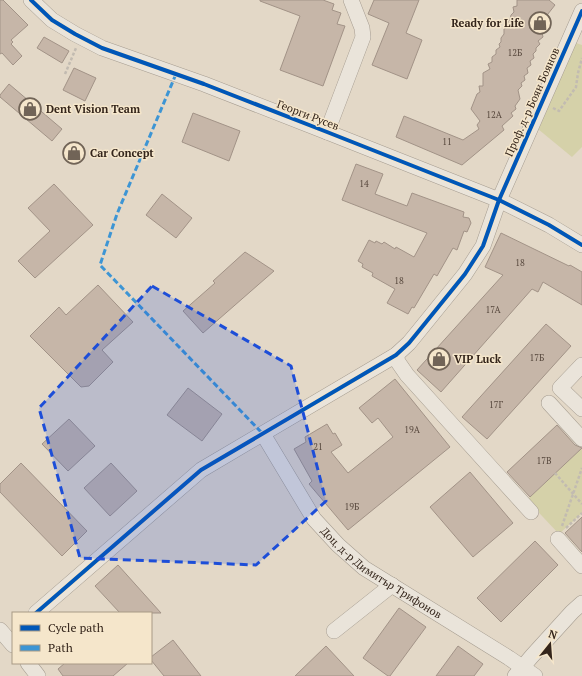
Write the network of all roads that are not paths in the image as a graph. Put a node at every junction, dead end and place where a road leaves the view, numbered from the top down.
1 (31, 0) edge
2 (351, 0) edge
3 (582, 11) edge
4 (577, 37) edge
5 (327, 132) junction
6 (499, 200) junction
7 (582, 245) edge
8 (396, 355) junction
9 (582, 365) edge
10 (549, 403) dead end
11 (582, 409) edge
12 (263, 434) junction
13 (582, 439) edge
14 (531, 512) dead end
15 (559, 537) road end
16 (582, 566) edge
17 (392, 585) junction
18 (582, 604) edge
19 (37, 612) edge
20 (334, 631) dead end
21 (29, 664) edge
22 (519, 671) edge
23 (38, 676) edge
24 (535, 676) edge

1 - 5 street, Георги Русев
2 - 5 street
3 - 4 street, Проф. д-р Боян Боянов
4 - 6 street, Проф. д-р Боян Боянов
5 - 6 street, Георги Русев
6 - 7 street, Георги Русев
6 - 8 street, Проф. д-р Боян Боянов
8 - 12 street, Проф. д-р Боян Боянов
8 - 14 street
9 - 11 street
10 - 13 street
12 - 17 street, Доц. д-р Димитър Трифонов
12 - 19 street, Проф. д-р Боян Боянов
15 - 16 street
17 - 20 street
17 - 22 street, Доц. д-р Димитър Трифонов
18 - 22 street
21 - 23 street
22 - 24 street, Доц. д-р Димитър Трифонов

